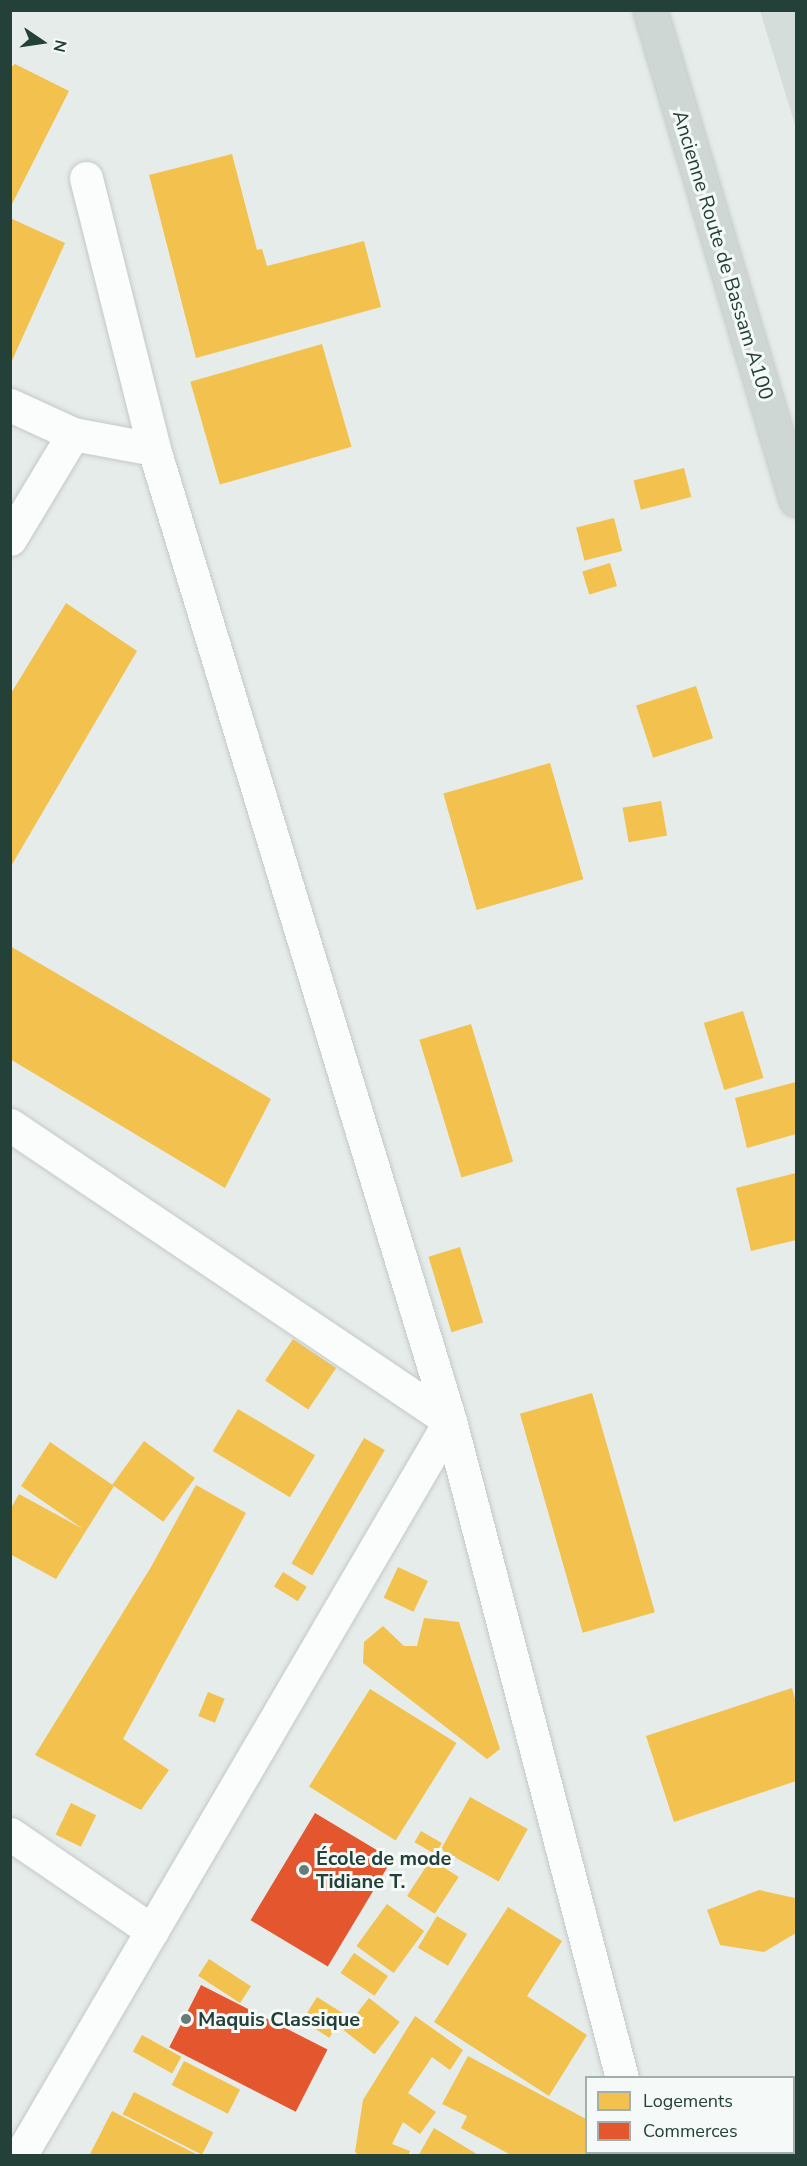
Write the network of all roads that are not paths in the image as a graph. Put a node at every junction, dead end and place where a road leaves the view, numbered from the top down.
1 (650, 10) edge
2 (86, 178) dead end
3 (10, 405) edge
4 (73, 434) junction
5 (154, 449) junction
6 (796, 500) edge
7 (10, 539) edge
8 (10, 1125) edge
9 (450, 1421) junction
10 (10, 1834) edge
11 (152, 1931) junction
12 (621, 2076) edge
13 (20, 2156) edge

1 - 6 main road, Ancienne Route de Bassam A100
2 - 5 street
3 - 4 street
4 - 5 street
4 - 7 street
5 - 9 street
8 - 9 street
9 - 11 street
9 - 12 street
10 - 11 street
11 - 13 street

